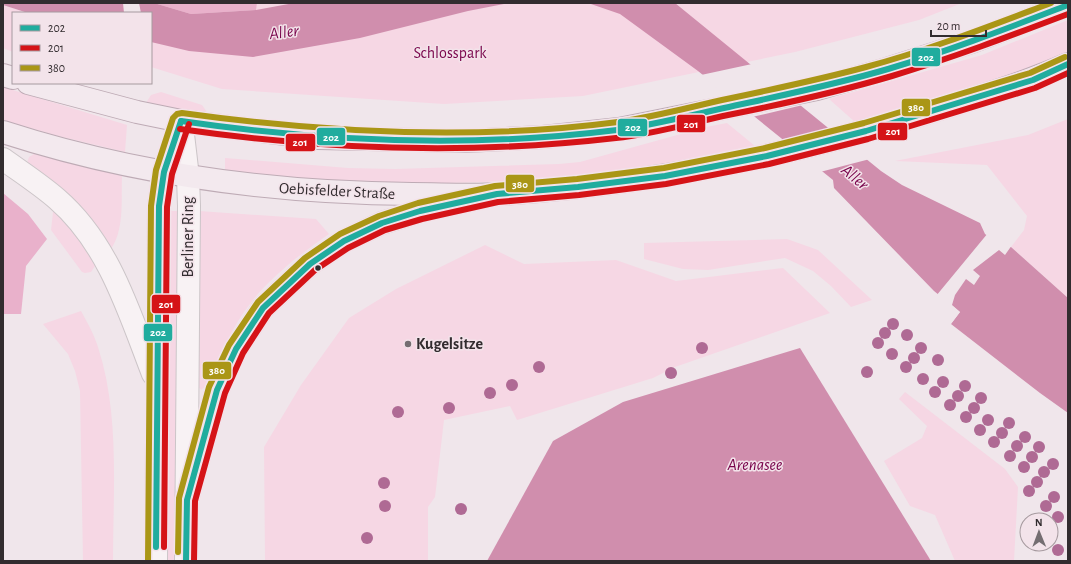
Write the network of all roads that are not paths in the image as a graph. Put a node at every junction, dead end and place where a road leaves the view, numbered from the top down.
1 (1068, 5) edge
2 (1068, 64) edge
3 (32, 84) edge
4 (181, 121) junction
5 (3, 132) edge
6 (3, 159) edge
7 (164, 172) junction
8 (188, 177) junction
9 (497, 194) junction
10 (157, 385) junction
11 (187, 500) junction
12 (156, 561) edge
13 (186, 561) edge

1 - 4 main road
2 - 9 main road, Oebisfelder Straße
3 - 4 main road
4 - 7 main road, Berliner Ring
4 - 8 main road, Berliner Ring
5 - 7 main road, Oebisfelder Straße
6 - 10 main road
7 - 8 main road, Oebisfelder Straße
7 - 10 main road, Berliner Ring
8 - 9 main road, Oebisfelder Straße
8 - 11 main road, Berliner Ring
9 - 11 main road
10 - 12 main road, Berliner Ring
11 - 13 main road, Berliner Ring

